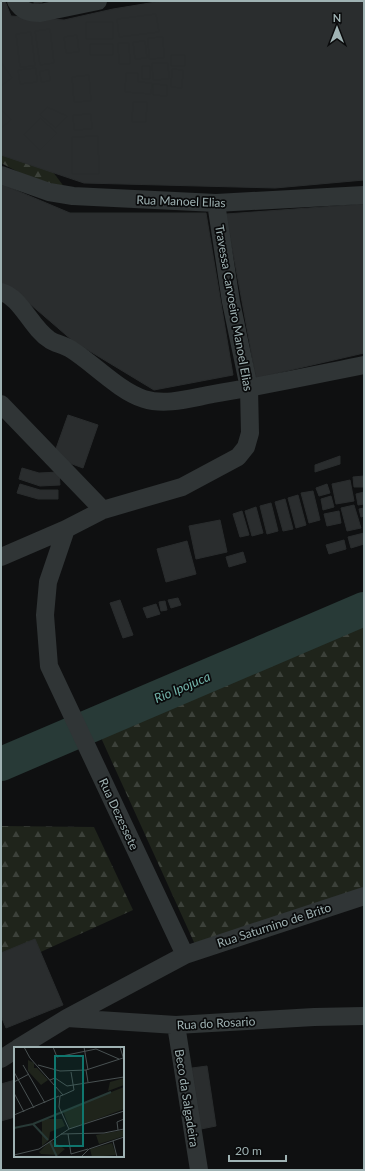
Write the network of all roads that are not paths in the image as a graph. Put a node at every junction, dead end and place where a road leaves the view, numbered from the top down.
1 (16, 1) edge
2 (98, 1) edge
3 (1, 176) edge
4 (364, 195) edge
5 (216, 204) junction
6 (1, 292) edge
7 (364, 365) edge
8 (249, 388) junction
9 (1, 404) edge
10 (104, 510) junction
11 (66, 529) junction
12 (1, 557) edge
13 (364, 896) edge
14 (185, 955) junction
15 (364, 1016) edge
16 (67, 1018) junction
17 (176, 1025) junction
18 (19, 1047) edge
19 (14, 1050) edge
20 (1, 1059) edge
21 (199, 1170) edge

1 - 2 street
3 - 5 street, Rua Manoel Elias
4 - 5 street, Rua Manoel Elias
5 - 8 street, Travessa Carvoeiro Manoel Elias
6 - 8 street
7 - 8 street
8 - 10 street, Travessa Carvoeiro Manoel Elias
9 - 10 street
10 - 11 street
11 - 12 street
11 - 14 street, Rua Dezessete
13 - 14 street, Rua Saturnino de Brito
14 - 16 street
15 - 17 street, Rua do Rosario
16 - 17 street, Rua do Rosario
16 - 18 street
17 - 21 street, Beco da Salgadeira
19 - 20 street

